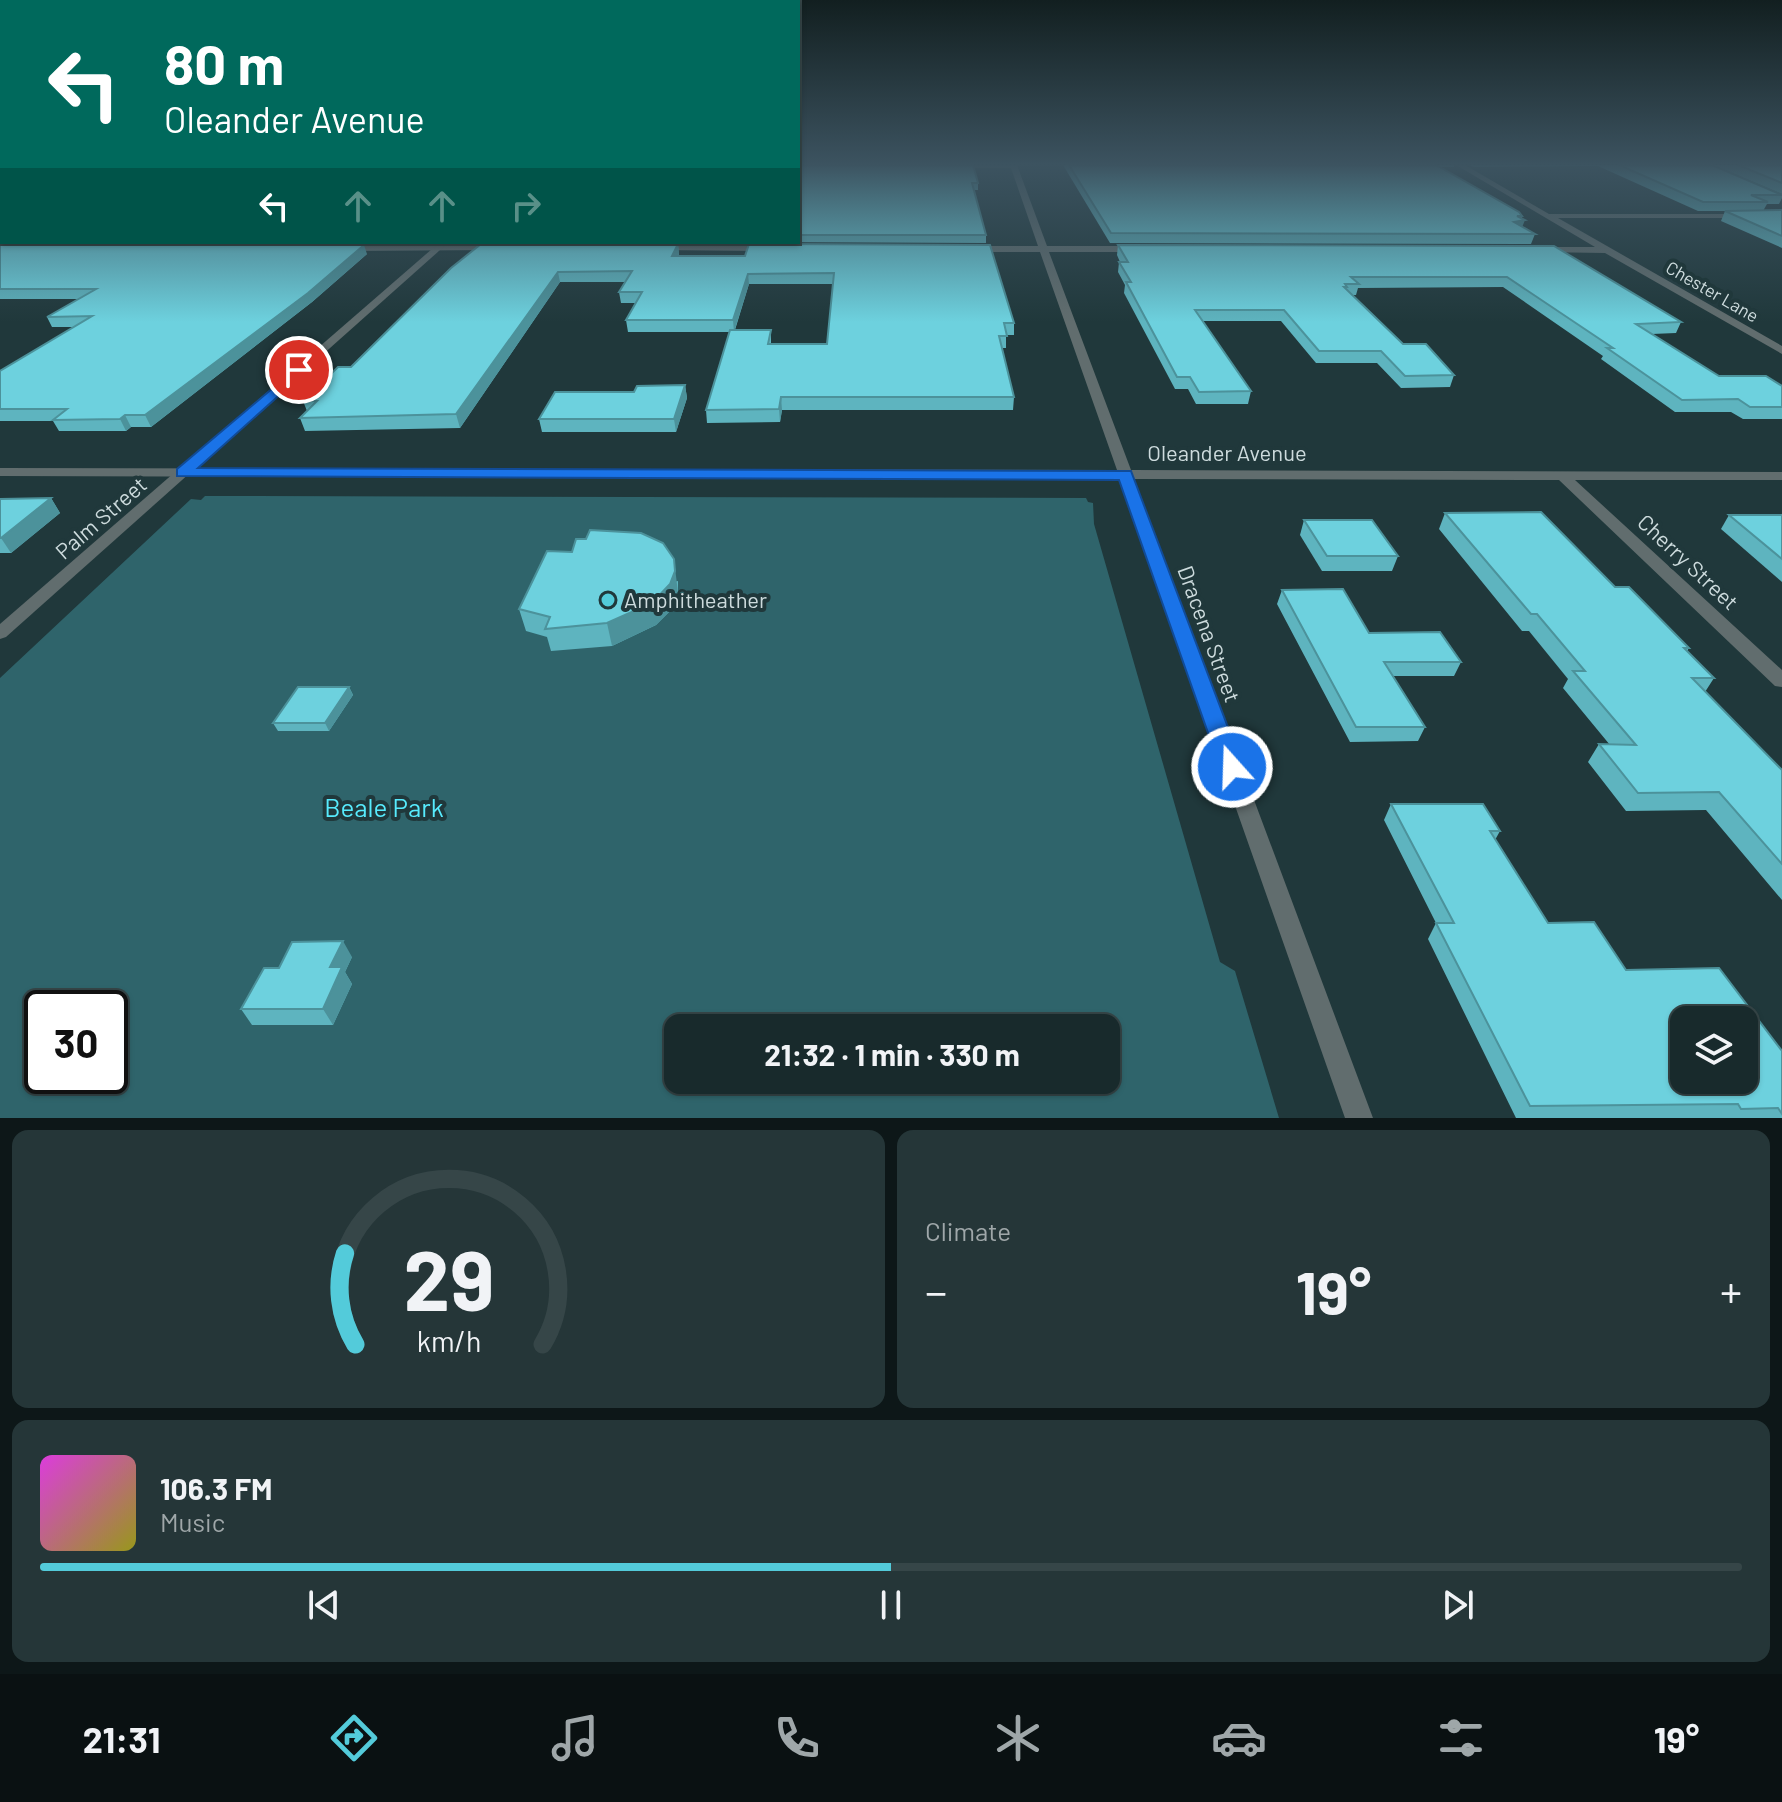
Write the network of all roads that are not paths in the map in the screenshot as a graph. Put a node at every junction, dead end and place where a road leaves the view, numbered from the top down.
1 (1031, 217) edge
2 (1549, 217) edge
3 (442, 245) edge
4 (329, 248) edge
5 (500, 248) edge
6 (639, 248) edge
7 (778, 248) edge
8 (965, 249) edge
9 (1043, 249) junction
10 (1153, 249) edge
11 (1528, 250) edge
12 (1606, 250) junction
13 (1782, 351) edge
14 (0, 472) edge
15 (183, 473) junction
16 (1126, 475) junction
17 (1563, 476) junction
18 (1782, 476) edge
19 (0, 633) edge
20 (1782, 681) edge
21 (1359, 1118) edge

1 - 9 street, Dracena Street
2 - 12 street, Chester Lane
3 - 4 street
3 - 5 street
3 - 15 street, Palm Street
6 - 7 street
8 - 9 street
9 - 10 street
9 - 16 street, Dracena Street
11 - 12 street
12 - 13 street, Chester Lane
14 - 15 street, Oleander Avenue
15 - 16 street, Oleander Avenue
15 - 19 street, Palm Street
16 - 17 street, Oleander Avenue
16 - 21 street, Dracena Street
17 - 18 street, Oleander Avenue
17 - 20 street, Cherry Street

